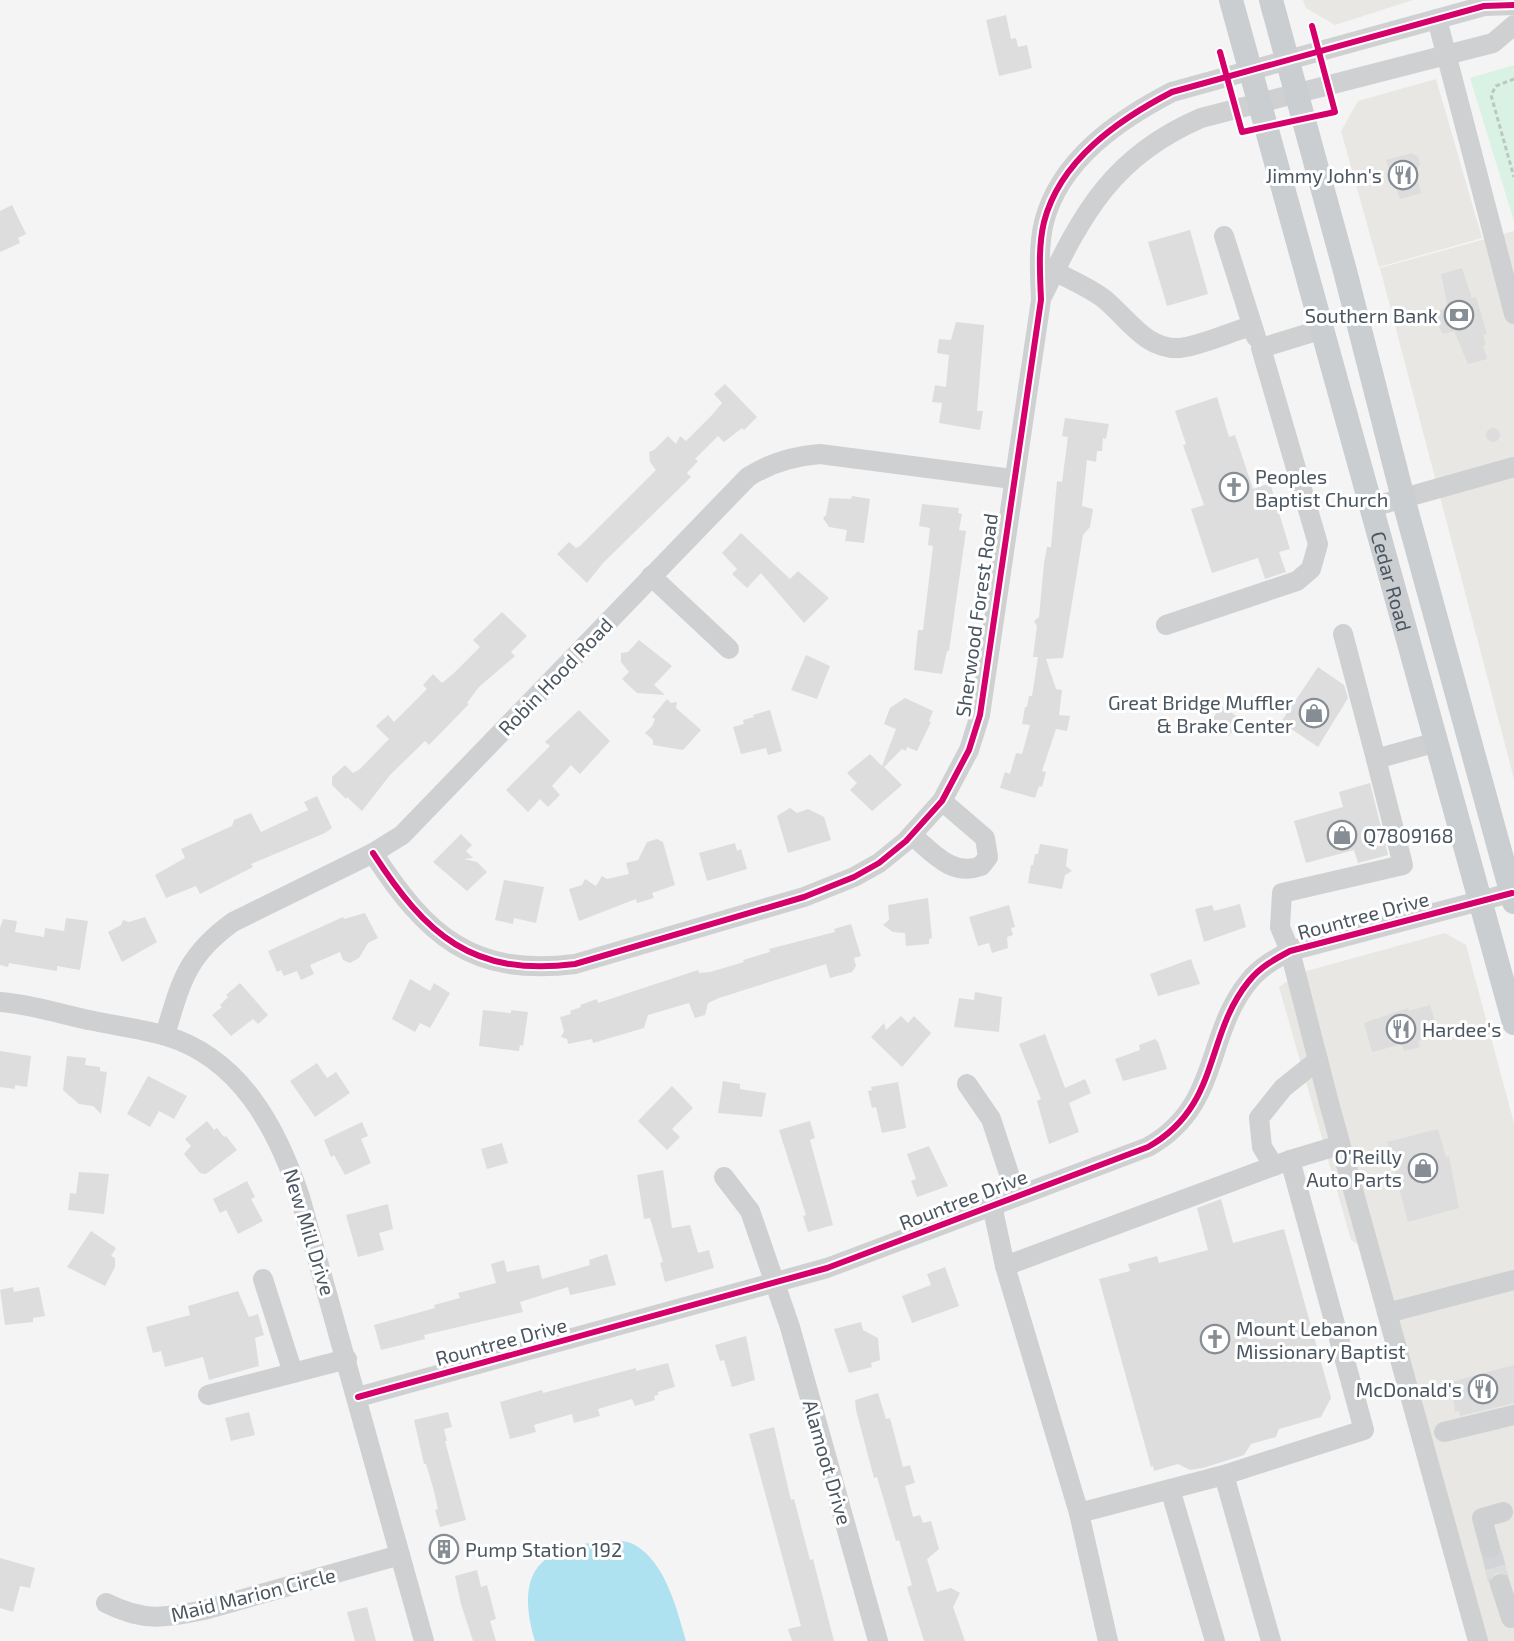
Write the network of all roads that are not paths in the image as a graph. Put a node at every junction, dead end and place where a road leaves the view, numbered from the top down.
1 (1231, 0) edge
2 (1271, 0) edge
3 (1514, 5) edge
4 (1437, 19) junction
5 (1514, 25) edge
6 (1446, 56) junction
7 (1288, 62) junction
8 (1251, 71) junction
9 (1298, 94) junction
10 (1260, 104) junction
11 (1224, 236) dead end
12 (1054, 271) junction
13 (1041, 300) junction
14 (1514, 314) edge
15 (1251, 326) junction
16 (1323, 329) junction
17 (1261, 348) junction
18 (1514, 467) edge
19 (1012, 479) junction
20 (1403, 498) junction
21 (1372, 507) junction
22 (651, 576) junction
23 (1166, 625) dead end
24 (1343, 634) dead end
25 (729, 649) dead end
26 (1437, 742) junction
27 (1376, 759) junction
28 (942, 801) junction
29 (912, 835) junction
30 (373, 853) junction
31 (1513, 896) edge
32 (1480, 901) junction
33 (1290, 951) junction
34 (0, 1002) edge
35 (1514, 1023) edge
36 (165, 1035) junction
37 (1318, 1060) junction
38 (967, 1084) dead end
39 (1340, 1145) junction
40 (1282, 1163) junction
41 (724, 1177) dead end
42 (1016, 1195) junction
43 (992, 1205) junction
44 (1005, 1266) junction
45 (263, 1279) dead end
46 (1514, 1280) edge
47 (775, 1284) junction
48 (1387, 1313) junction
49 (347, 1359) junction
50 (293, 1373) junction
51 (208, 1395) dead end
52 (358, 1397) junction
53 (1514, 1415) edge
54 (1444, 1432) dead end
55 (1224, 1475) junction
56 (1170, 1489) junction
57 (1503, 1512) dead end
58 (1079, 1513) junction
59 (1490, 1548) tunnel mouth
60 (400, 1555) junction
61 (1500, 1584) tunnel mouth
62 (106, 1603) dead end
63 (1510, 1618) dead end
64 (424, 1641) edge
65 (878, 1641) edge
66 (1108, 1641) edge
67 (1215, 1641) edge
68 (1271, 1641) edge
69 (1478, 1641) edge

1 - 8 main road, Cedar Road
2 - 7 main road, Cedar Road
3 - 4 street, Sherwood Forest Road
4 - 6 street
4 - 7 street, Sherwood Forest Road
5 - 6 street, Sherwood Forest Road
6 - 9 street, Sherwood Forest Road
6 - 14 street
7 - 8 street, Sherwood Forest Road
7 - 9 main road, Cedar Road
8 - 10 main road, Cedar Road
8 - 13 street, Sherwood Forest Road
9 - 10 street, Sherwood Forest Road
9 - 20 main road, Cedar Road
10 - 12 street, Sherwood Forest Road
10 - 16 main road, Cedar Road
11 - 15 street
12 - 13 street, Sherwood Forest Road
12 - 15 street
13 - 19 street, Sherwood Forest Road
15 - 17 street
16 - 17 street
16 - 21 main road, Cedar Road
17 - 23 street
18 - 20 street
19 - 22 street, Robin Hood Road
19 - 28 street, Sherwood Forest Road
20 - 21 street
20 - 31 main road, Cedar Road
21 - 26 main road, Cedar Road
22 - 25 street
22 - 30 street, Robin Hood Road
24 - 27 street
26 - 27 street
26 - 32 main road, Cedar Road
27 - 33 street
28 - 29 street, Sherwood Forest Road
28 - 29 street
29 - 30 street, Sherwood Forest Road
30 - 36 street, Robin Hood Road
31 - 32 street, Rountree Drive
32 - 33 street, Rountree Drive
32 - 35 main road, Cedar Road
33 - 37 street
33 - 42 street, Rountree Drive
34 - 36 street, New Mill Drive
36 - 49 street, New Mill Drive
37 - 39 street
37 - 40 street
38 - 42 street
39 - 40 street
39 - 48 street
40 - 44 street
40 - 55 street
41 - 47 street, Alamoot Drive
42 - 43 street, Rountree Drive
43 - 44 street
43 - 47 street, Rountree Drive
44 - 58 street
45 - 50 street
46 - 48 street
47 - 52 street, Rountree Drive
47 - 65 street, Alamoot Drive
48 - 69 street
49 - 50 street
49 - 52 street, New Mill Drive
50 - 51 street
52 - 60 street, New Mill Drive
53 - 54 street
55 - 56 street
55 - 68 street
56 - 58 street
56 - 67 street
57 - 59 street
58 - 66 street
60 - 62 street, Maid Marion Circle
60 - 64 street, New Mill Drive
61 - 63 street

